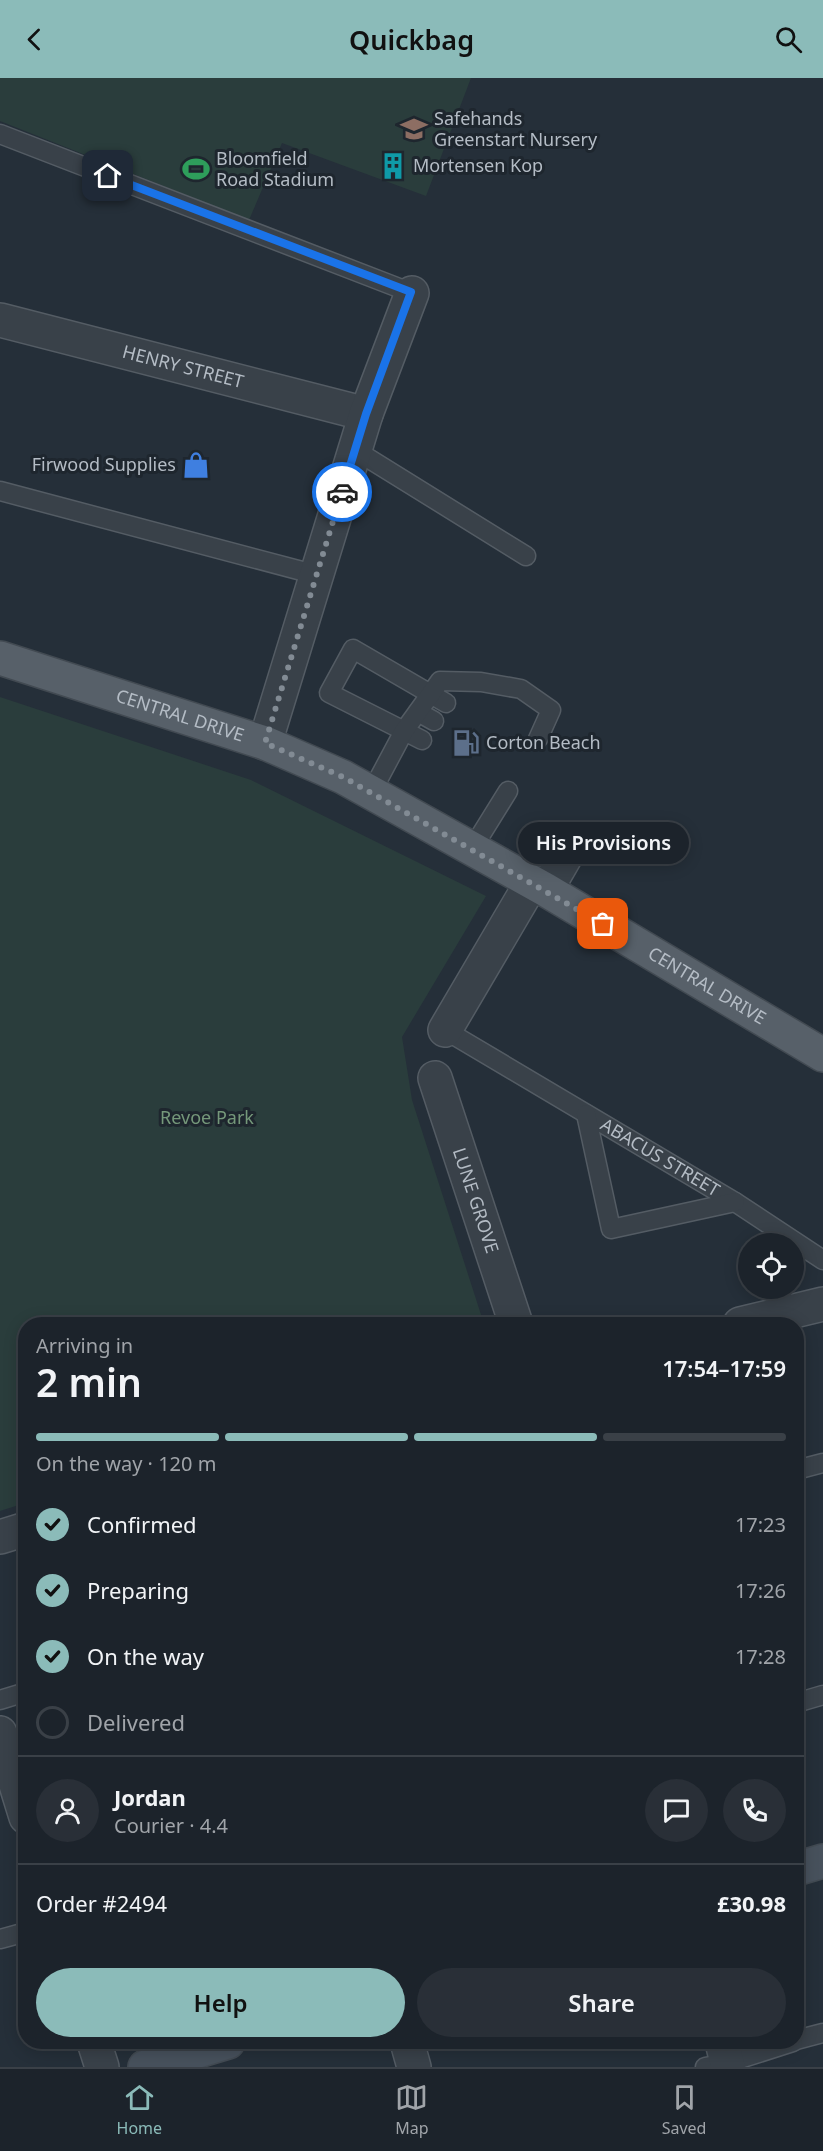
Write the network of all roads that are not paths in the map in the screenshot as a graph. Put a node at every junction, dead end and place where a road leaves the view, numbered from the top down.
1 (0, 134) edge
2 (411, 292) joint
3 (0, 320) edge
4 (366, 414) junction
5 (355, 450) junction
6 (0, 490) edge
7 (526, 556) dead end
8 (317, 575) junction
9 (0, 658) edge
10 (438, 699) junction
11 (418, 712) junction
12 (434, 721) dead end
13 (404, 731) junction
14 (538, 739) dead end
15 (422, 740) dead end
16 (265, 743) junction
17 (508, 791) dead end
18 (371, 793) junction
19 (572, 845) dead end
20 (472, 849) junction
21 (539, 886) junction
22 (445, 1030) joint
23 (823, 1055) edge
24 (435, 1078) dead end
25 (586, 1114) junction
26 (735, 1202) junction
27 (823, 1260) edge
28 (823, 1305) edge
29 (514, 1317) edge
30 (771, 1317) edge
31 (823, 1463) edge
32 (804, 1468) edge
33 (18, 1531) edge
34 (0, 1537) edge
35 (18, 1694) edge
36 (823, 1695) edge
37 (0, 1700) edge
38 (804, 1701) edge
39 (0, 1733) edge
40 (18, 1790) edge
41 (823, 1861) edge
42 (804, 1867) edge
43 (18, 1934) edge
44 (0, 1940) edge
45 (823, 2033) edge
46 (804, 2038) edge
47 (96, 2049) edge
48 (205, 2049) edge
49 (409, 2049) edge
50 (764, 2049) edge
51 (721, 2060) edge
52 (102, 2067) edge
53 (145, 2067) edge
54 (414, 2067) edge

1 - 2 lane
2 - 4 street
3 - 4 street, HENRY STREET
4 - 5 street
5 - 7 lane
5 - 8 street
6 - 8 lane
8 - 16 street
9 - 16 main road, CENTRAL DRIVE
10 - 11 lane
10 - 13 lane
10 - 14 lane
11 - 12 lane
11 - 13 lane
13 - 15 lane
13 - 18 lane
16 - 18 main road, CENTRAL DRIVE
17 - 20 lane
18 - 20 main road, CENTRAL DRIVE
19 - 21 street
20 - 21 main road, CENTRAL DRIVE
21 - 22 street
21 - 23 main road, CENTRAL DRIVE
22 - 25 lane, ABACUS STREET
24 - 29 street, LUNE GROVE
25 - 26 lane, ABACUS STREET
25 - 26 lane, ABACUS STREET
26 - 27 lane, ABACUS STREET
28 - 30 street
31 - 32 lane
33 - 34 street
35 - 37 lane
36 - 38 lane
39 - 40 street
41 - 42 main road
43 - 44 lane
45 - 46 lane
47 - 52 street
48 - 53 main road
49 - 54 street
50 - 51 lane

